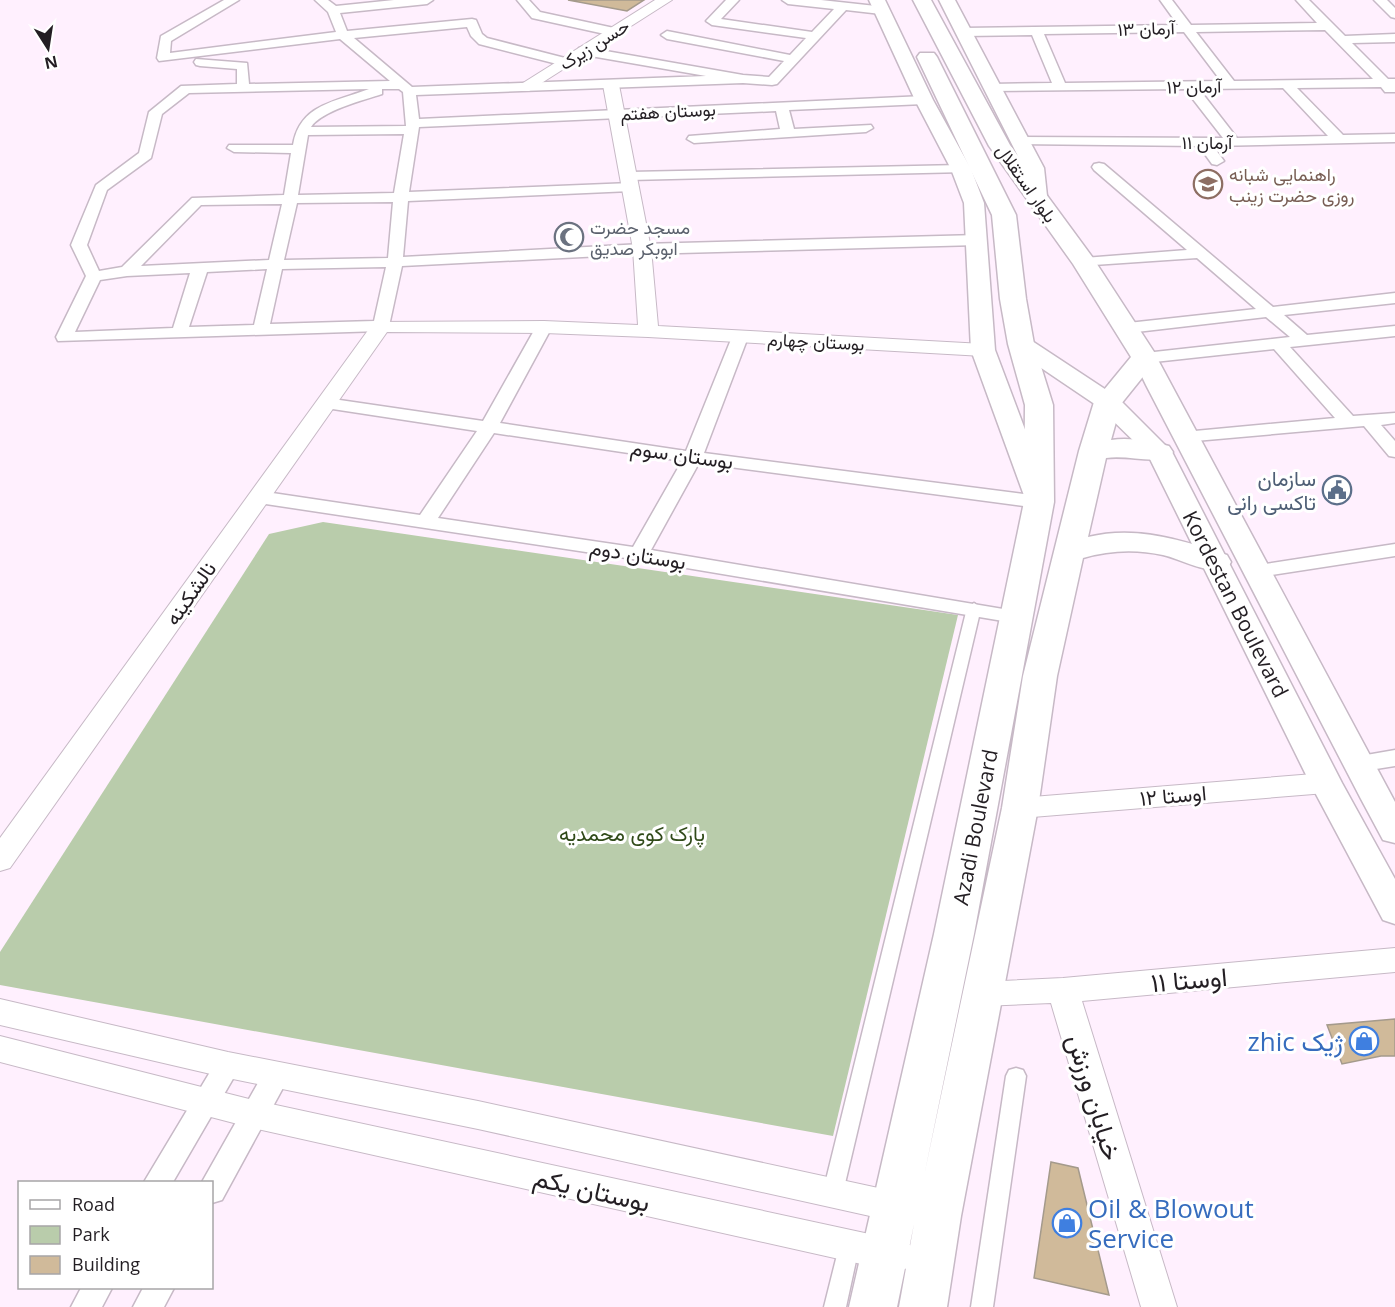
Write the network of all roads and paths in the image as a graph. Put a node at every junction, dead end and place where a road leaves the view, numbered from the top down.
1 (233, 0) edge
2 (321, 0) edge
3 (427, 0) edge
4 (524, 0) edge
5 (665, 0) edge
6 (733, 0) edge
7 (788, 0) edge
8 (922, 0) edge
9 (947, 0) edge
10 (1167, 0) edge
11 (1302, 0) edge
12 (1380, 0) edge
13 (886, 3) edge
14 (843, 6) junction
15 (333, 10) junction
16 (1395, 14) edge
17 (1187, 27) junction
18 (1328, 27) junction
19 (614, 32) junction
20 (964, 32) junction
21 (1036, 32) junction
22 (343, 35) junction
23 (667, 35) dead end
24 (817, 36) junction
25 (1395, 38) edge
26 (1341, 40) junction
27 (296, 41) junction
28 (584, 51) junction
29 (163, 58) junction
30 (793, 59) junction
31 (565, 62) junction
32 (243, 66) junction
33 (743, 78) junction
34 (1389, 83) edge
35 (611, 85) junction
36 (1230, 85) junction
37 (1287, 85) junction
38 (243, 87) junction
39 (1060, 87) junction
40 (1190, 87) junction
41 (405, 88) junction
42 (523, 88) junction
43 (992, 88) junction
44 (1395, 93) edge
45 (924, 100) junction
46 (781, 106) junction
47 (617, 114) junction
48 (412, 126) junction
49 (866, 128) dead end
50 (302, 131) junction
51 (788, 133) junction
52 (1395, 138) edge
53 (694, 139) dead end
54 (1339, 140) junction
55 (1020, 141) junction
56 (1203, 142) junction
57 (1233, 142) junction
58 (234, 148) dead end
59 (298, 148) junction
60 (1217, 161) dead end
61 (1099, 167) dead end
62 (961, 169) junction
63 (630, 181) junction
64 (1037, 196) junction
65 (401, 197) junction
66 (290, 200) junction
67 (978, 240) junction
68 (642, 249) junction
69 (1200, 253) junction
70 (396, 262) junction
71 (1084, 263) junction
72 (275, 265) junction
73 (208, 267) junction
74 (127, 271) junction
75 (94, 276) junction
76 (1395, 298) edge
77 (1270, 312) junction
78 (381, 326) junction
79 (544, 327) junction
80 (1128, 328) junction
81 (261, 329) junction
82 (1395, 331) edge
83 (187, 332) junction
84 (648, 332) junction
85 (740, 337) junction
86 (1304, 341) junction
87 (1021, 344) junction
88 (1278, 344) junction
89 (983, 350) junction
90 (1145, 358) junction
91 (1108, 402) junction
92 (326, 403) junction
93 (1395, 418) edge
94 (1368, 420) junction
95 (1348, 422) junction
96 (490, 425) junction
97 (1184, 437) junction
98 (1093, 451) junction
99 (1159, 452) junction
100 (1395, 452) edge
101 (693, 456) junction
102 (259, 497) junction
103 (1039, 502) junction
104 (426, 520) junction
105 (1395, 550) edge
106 (1069, 552) junction
107 (639, 554) junction
108 (1216, 562) junction
109 (1259, 571) junction
110 (974, 608) junction
111 (1015, 617) junction
112 (1395, 758) edge
113 (1357, 764) junction
114 (1326, 783) junction
115 (1020, 808) junction
116 (1395, 831) edge
117 (0, 860) edge
118 (1395, 911) edge
119 (1395, 960) edge
120 (1063, 990) junction
121 (982, 994) junction
122 (0, 1012) edge
123 (0, 1049) edge
124 (228, 1065) junction
125 (277, 1075) junction
126 (1016, 1076) dead end
127 (205, 1102) junction
128 (253, 1114) junction
129 (159, 1181) edge
130 (213, 1189) edge
131 (833, 1192) junction
132 (894, 1206) junction
133 (938, 1216) junction
134 (866, 1250) junction
135 (931, 1263) junction
136 (96, 1289) edge
137 (158, 1289) edge
138 (86, 1307) edge
139 (148, 1307) edge
140 (835, 1307) edge
141 (873, 1307) edge
142 (923, 1307) edge
143 (982, 1307) edge
144 (1158, 1307) edge

1 - 29 street
2 - 15 street
3 - 15 street
4 - 19 street
5 - 19 street, حسن زیرک
6 - 24 street
7 - 14 street
8 - 64 main road, بلوار استقلال
9 - 20 main road
10 - 17 street
11 - 18 street
12 - 16 street
13 - 14 street
13 - 45 main road
13 - 87 main road, بلوار استقلال
14 - 24 street
15 - 22 street
17 - 18 street, آرمان ۱۳
17 - 21 street, آرمان ۱۳
17 - 36 street
18 - 26 street
19 - 28 street, حسن زیرک
20 - 21 street, آرمان ۱۳
20 - 43 main road
21 - 39 street
22 - 27 street
22 - 31 street
22 - 41 street
23 - 30 street
24 - 30 street
25 - 26 street
26 - 34 street
27 - 29 street
27 - 32 street
28 - 31 street, حسن زیرک
28 - 33 street
29 - 32 street
30 - 33 street
31 - 42 street, حسن زیرک
32 - 38 street
33 - 35 street
34 - 37 street, آرمان ۱۲
34 - 44 street
35 - 42 street
35 - 47 street
36 - 37 street, آرمان ۱۲
36 - 40 street, آرمان ۱۲
37 - 54 street
38 - 41 street
38 - 75 street
39 - 40 street, آرمان ۱۲
39 - 43 street, آرمان ۱۲
40 - 57 street
41 - 42 street
41 - 48 street
41 - 50 street
43 - 55 main road
45 - 46 street, بوستان هفتم
45 - 62 main road
46 - 47 street, بوستان هفتم
46 - 51 street
47 - 48 street, بوستان هفتم
47 - 63 street
48 - 50 street, بوستان هفتم
48 - 65 street
49 - 51 street
50 - 59 street
51 - 53 street
52 - 54 street, آرمان ۱۱
54 - 57 street, آرمان ۱۱
55 - 56 street, آرمان ۱۱
55 - 64 main road
56 - 57 street, آرمان ۱۱
56 - 60 street
58 - 59 street
59 - 66 street
61 - 69 street
62 - 63 street
62 - 67 main road
63 - 65 street
63 - 68 street
64 - 71 main road, بلوار استقلال
65 - 66 street
65 - 70 street
66 - 72 street
66 - 74 street
67 - 68 street
67 - 89 main road
68 - 70 street
68 - 84 street
69 - 71 street
69 - 77 street
70 - 72 street
70 - 78 street
71 - 80 main road, بلوار استقلال
72 - 73 street
72 - 81 street
73 - 74 street
73 - 83 street
74 - 75 street
75 - 83 street
76 - 77 street
77 - 80 street
77 - 86 street
78 - 79 street, بوستان چهارم
78 - 81 street
78 - 92 street, نالشکینه
79 - 84 street, بوستان چهارم
79 - 96 street
80 - 90 main road, بلوار استقلال
81 - 83 street
82 - 86 street
84 - 85 street, بوستان چهارم
85 - 89 street, بوستان چهارم
85 - 101 street
86 - 88 street
87 - 91 main road, Kordestan Boulevard
87 - 103 main road, Azadi Boulevard
88 - 90 street
88 - 95 street
89 - 103 main road
90 - 91 main road, Azadi Boulevard
90 - 97 main road, Kordestan Boulevard
91 - 98 main road, Azadi Boulevard
91 - 99 main road, Kordestan Boulevard
92 - 96 street, بوستان سوم
92 - 102 street, نالشکینه
93 - 94 street
94 - 95 street
94 - 100 street
95 - 97 street
96 - 101 street, بوستان سوم
96 - 104 street
97 - 109 main road, Kordestan Boulevard
98 - 99 main road
98 - 106 main road, Azadi Boulevard
99 - 108 main road, Kordestan Boulevard
101 - 103 street, بوستان سوم
101 - 107 street
102 - 104 street, بوستان دوم
102 - 117 street, نالشکینه
103 - 111 main road, Azadi Boulevard
104 - 107 street, بوستان دوم
105 - 109 street
106 - 108 main road
106 - 115 main road, Azadi Boulevard
107 - 110 street, بوستان دوم
108 - 114 main road, Kordestan Boulevard
109 - 113 main road, Kordestan Boulevard
110 - 111 street, بوستان دوم
110 - 131 street
111 - 132 main road, Azadi Boulevard
112 - 113 street
113 - 116 main road, Kordestan Boulevard
114 - 115 street, اوستا ۱۲
114 - 118 main road, Kordestan Boulevard
115 - 121 main road, Azadi Boulevard
119 - 120 street, اوستا ۱۱
120 - 121 street, اوستا ۱۱
120 - 144 street, خیابان ورزش
121 - 133 main road, Azadi Boulevard
122 - 124 street, بوستان یکم
123 - 127 street, بوستان یکم
124 - 125 street, بوستان یکم
124 - 127 street
125 - 128 street
125 - 131 street, بوستان یکم
126 - 143 street
127 - 128 street, بوستان یکم
127 - 129 street
128 - 130 street
128 - 134 street, بوستان یکم
131 - 132 street, بوستان یکم
132 - 133 street, بوستان یکم
132 - 134 main road, Azadi Boulevard
133 - 135 main road, Azadi Boulevard
134 - 135 street, بوستان یکم
134 - 140 street
134 - 141 main road, Azadi Boulevard
135 - 142 main road, Azadi Boulevard
136 - 138 street
137 - 139 street

